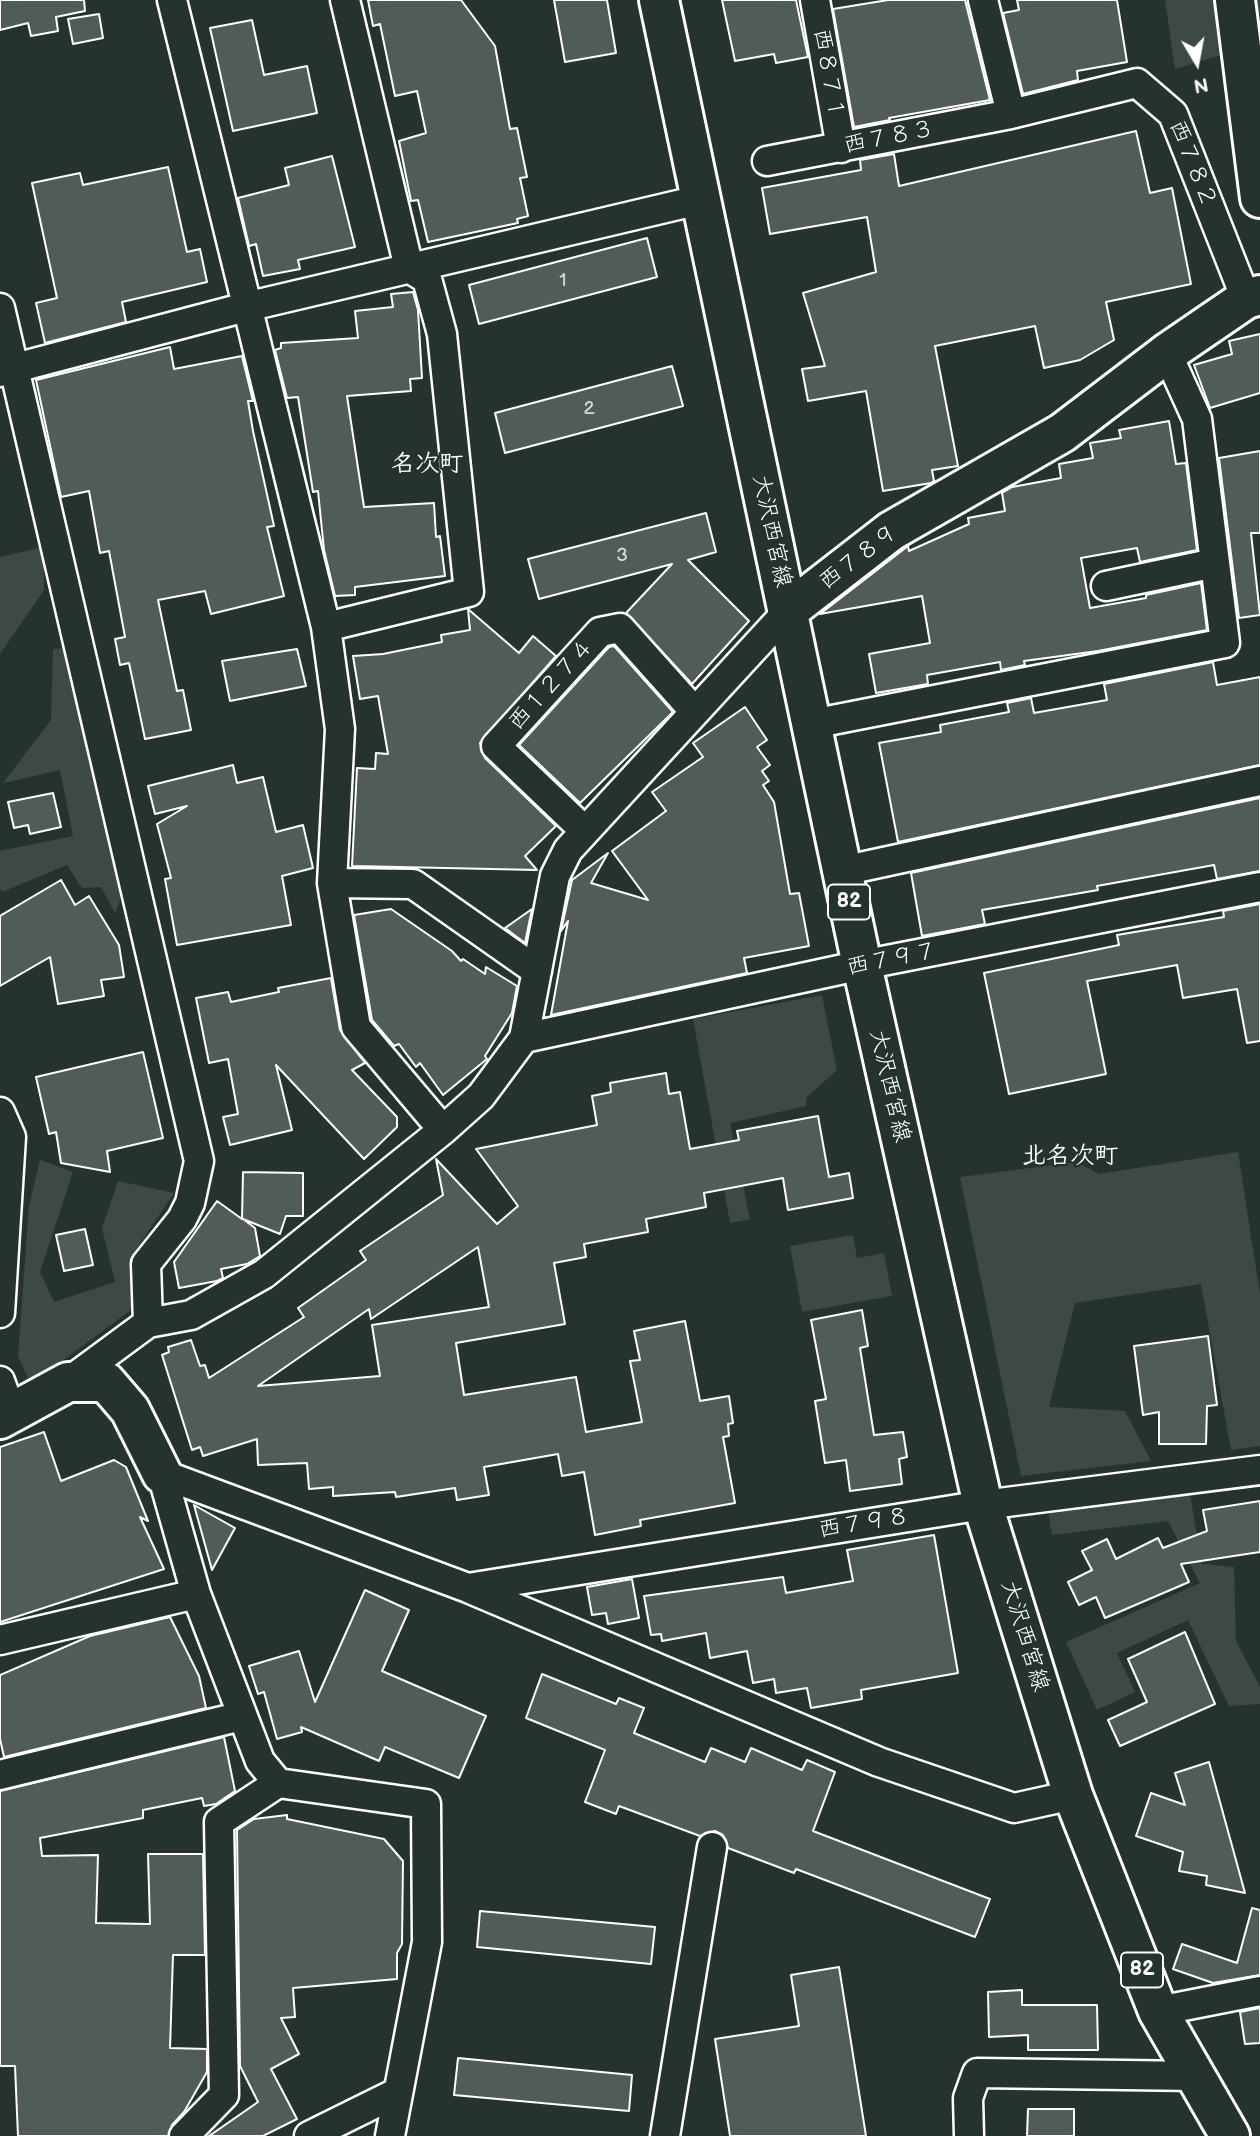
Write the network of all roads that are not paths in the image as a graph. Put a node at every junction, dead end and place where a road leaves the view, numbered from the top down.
1 (172, 0) edge
2 (345, 0) edge
3 (659, 0) edge
4 (815, 0) edge
5 (983, 0) edge
6 (1236, 0) edge
7 (1012, 114) junction
8 (841, 148) junction
9 (767, 161) dead end
10 (1260, 198) edge
11 (699, 200) junction
12 (409, 268) junction
13 (1253, 297) edge
14 (0, 307) edge
15 (246, 307) junction
16 (1167, 352) junction
17 (7, 370) edge
18 (1215, 563) junction
19 (1105, 586) dead end
20 (788, 611) junction
21 (326, 627) junction
22 (695, 712) junction
23 (811, 724) junction
24 (1260, 781) edge
25 (585, 831) junction
26 (842, 871) junction
27 (332, 883) junction
28 (1260, 887) edge
29 (862, 965) junction
30 (537, 971) junction
31 (524, 1038) junction
32 (0, 1112) edge
33 (443, 1130) junction
34 (0, 1313) edge
35 (148, 1324) junction
36 (68, 1382) junction
37 (4, 1404) edge
38 (1260, 1470) edge
39 (162, 1474) junction
40 (984, 1505) junction
41 (468, 1588) junction
42 (196, 1594) junction
43 (0, 1640) edge
44 (242, 1716) junction
45 (0, 1775) edge
46 (278, 1783) junction
47 (1073, 1795) junction
48 (712, 1847) dead end
49 (1260, 1991) edge
50 (1158, 2011) junction
51 (1197, 2076) junction
52 (398, 2092) junction
53 (184, 2136) edge
54 (309, 2136) edge
55 (390, 2136) edge
56 (664, 2136) edge
57 (969, 2136) edge
58 (1230, 2136) edge

1 - 15 street
2 - 12 street
3 - 11 main road, 大沢西宮線 / 82
4 - 8 street, 西８７１
5 - 7 street
6 - 10 main road
7 - 8 street, 西７８３
7 - 13 street, 西７８２
8 - 9 street, 西７８３
11 - 12 street
11 - 20 main road, 大沢西宮線 / 82
12 - 15 street
12 - 21 street
13 - 16 main road, 西７８９
14 - 17 street
15 - 17 street
15 - 21 street
16 - 18 street
16 - 20 main road, 西７８９
17 - 35 street
18 - 19 street
18 - 23 street
20 - 22 street, 西７８９
20 - 23 main road, 大沢西宮線 / 82
21 - 27 street
22 - 25 street, 西７８９
22 - 25 street, 西１２７４
23 - 26 main road, 大沢西宮線 / 82
24 - 26 street
25 - 30 street, 西７８９
26 - 29 main road, 大沢西宮線 / 82
27 - 30 street
27 - 33 street
28 - 29 street, 西７９７
29 - 31 street, 西７９７
29 - 40 main road, 大沢西宮線 / 82
30 - 31 street, 西７８９
31 - 33 street
32 - 34 street
33 - 35 street
35 - 36 street
36 - 37 main road
36 - 39 main road
38 - 40 street, 西７９８
39 - 41 street
39 - 42 street
40 - 41 street, 西７９８
40 - 47 main road, 大沢西宮線 / 82
41 - 47 street
42 - 43 street
42 - 44 street
44 - 45 street
44 - 46 street
46 - 52 street
46 - 53 street
47 - 50 main road, 大沢西宮線 / 82
48 - 56 street
49 - 50 street
50 - 51 main road, 大沢西宮線 / 82
51 - 57 street
51 - 58 main road, 大沢西宮線 / 82
52 - 54 street
52 - 55 street

